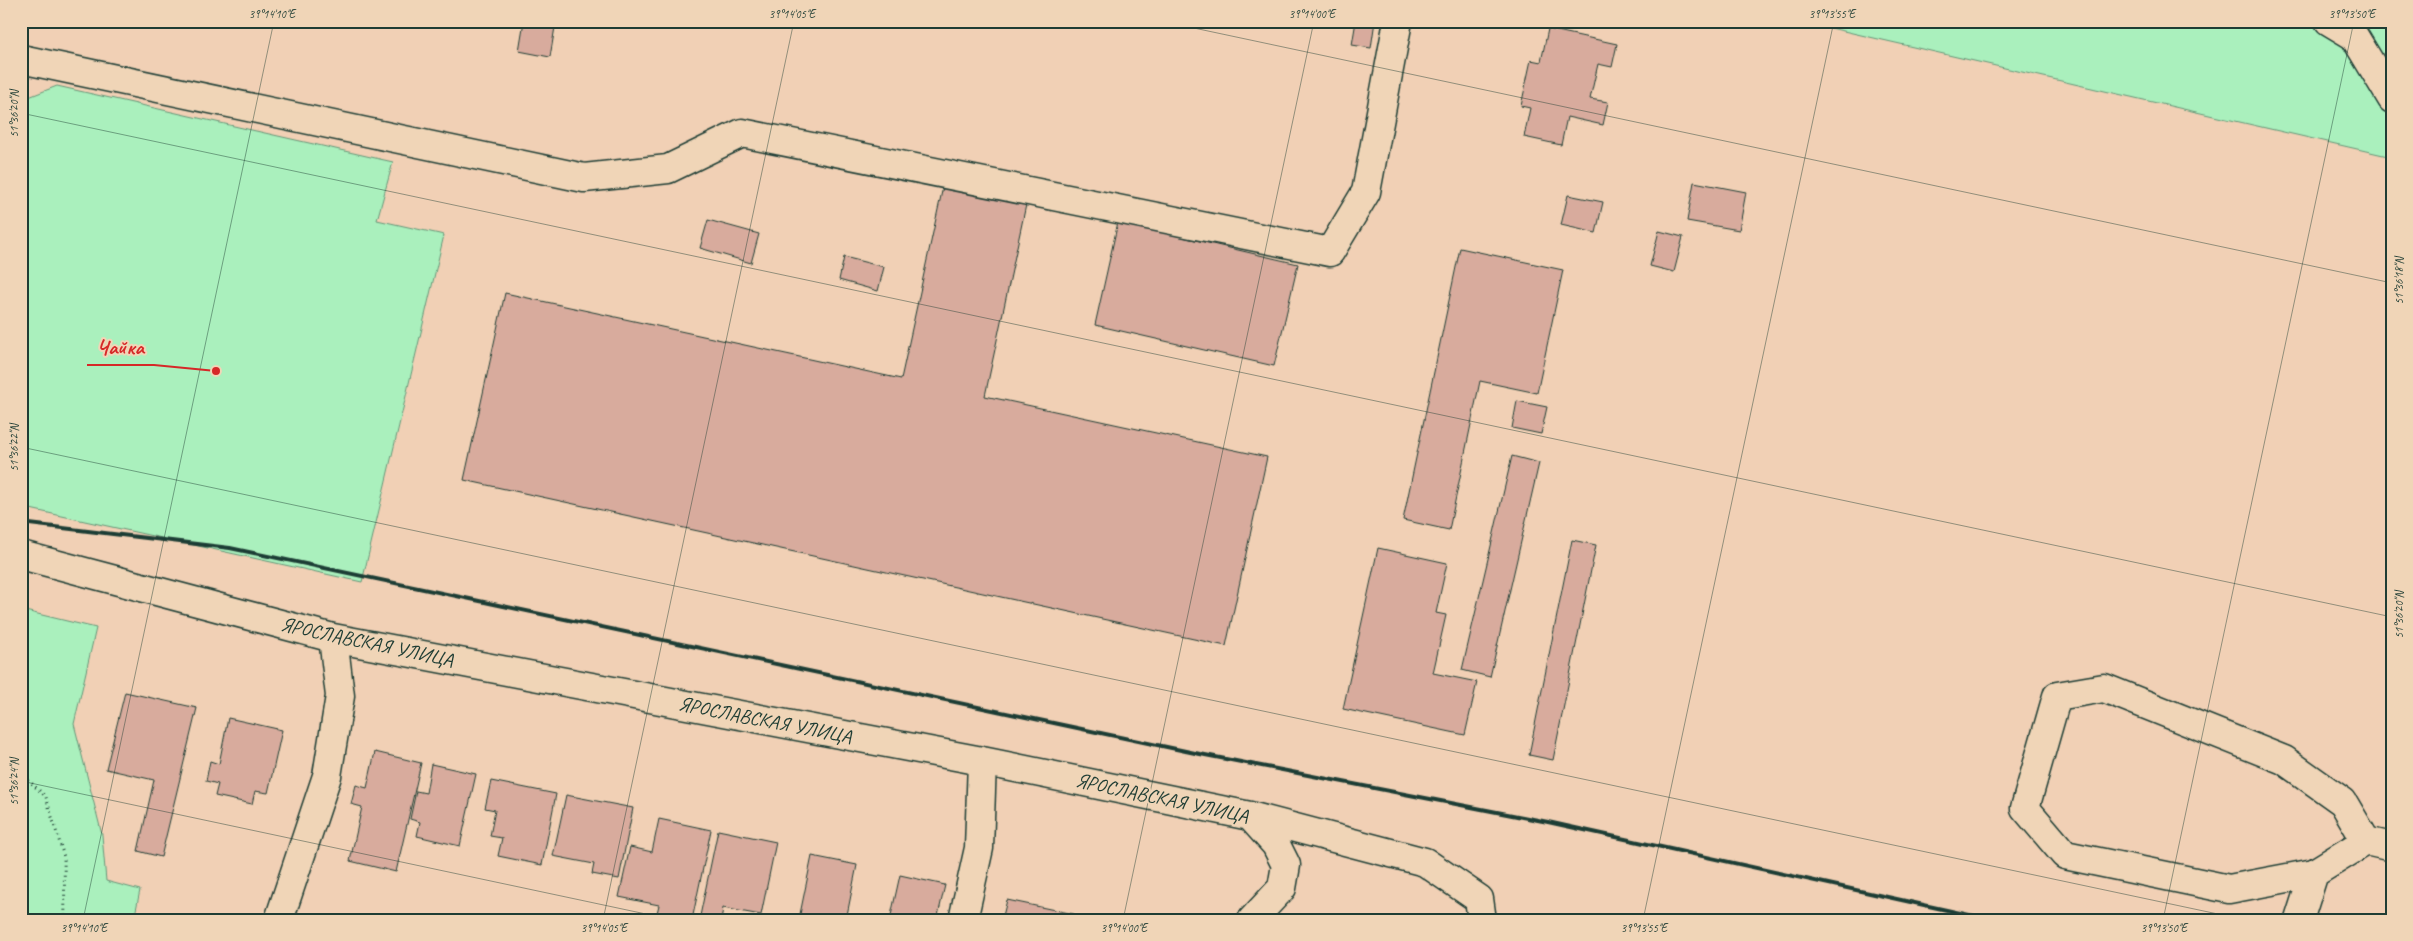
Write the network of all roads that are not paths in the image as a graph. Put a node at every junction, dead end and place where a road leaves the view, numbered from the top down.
1 (1398, 21) edge
2 (2329, 21) edge
3 (21, 59) edge
4 (2392, 99) edge
5 (21, 555) edge
6 (333, 638) junction
7 (982, 761) junction
8 (1250, 816) junction
9 (2379, 844) edge
10 (2314, 873) junction
11 (279, 920) edge
12 (963, 920) edge
13 (1252, 920) edge
14 (1482, 920) edge
15 (2299, 920) edge

1 - 3 street
2 - 4 street
5 - 6 street, ЯРОСЛАВСКАЯ УЛИЦА
6 - 7 street, ЯРОСЛАВСКАЯ УЛИЦА
6 - 11 street
7 - 8 street, ЯРОСЛАВСКАЯ УЛИЦА
7 - 12 street
8 - 13 street
8 - 14 street, ЯРОСЛАВСКАЯ УЛИЦА
9 - 10 street
9 - 10 street
10 - 15 street

